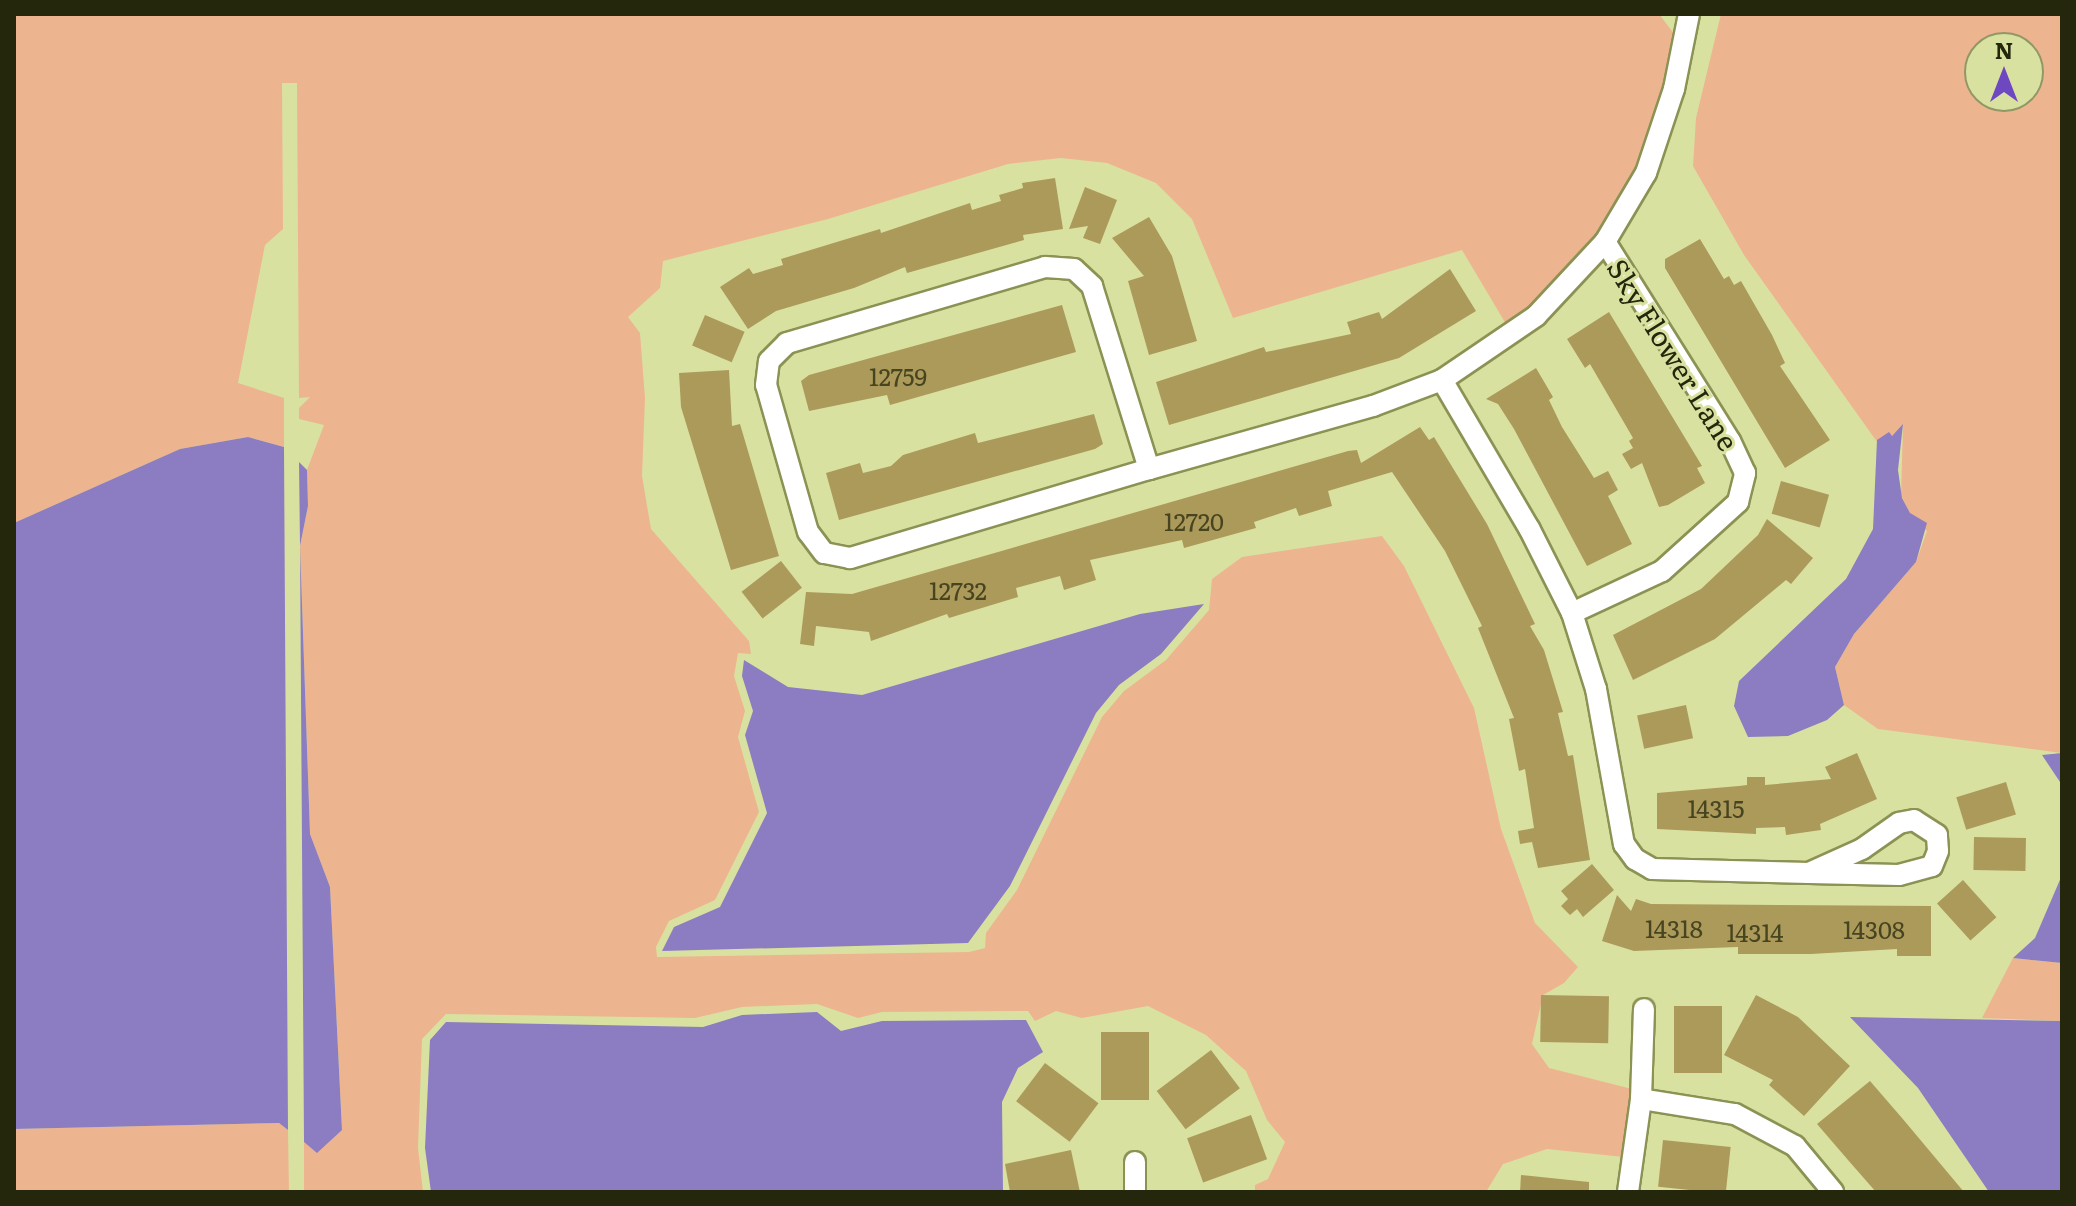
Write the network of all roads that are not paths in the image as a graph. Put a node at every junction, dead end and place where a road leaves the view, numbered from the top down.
1 (1689, 14) edge
2 (1605, 242) junction
3 (1442, 380) junction
4 (1149, 469) junction
5 (1572, 613) junction
6 (1809, 873) junction
7 (1644, 1009) dead end
8 (1641, 1099) junction
9 (1135, 1162) dead end
10 (1135, 1192) edge
11 (1628, 1192) edge
12 (1833, 1192) edge

1 - 2 street
2 - 3 street
2 - 5 street, Sky Flower Lane
3 - 4 street
3 - 5 street
4 - 4 street
5 - 6 street
6 - 6 street
7 - 8 street
8 - 11 street
8 - 12 street
9 - 10 street

